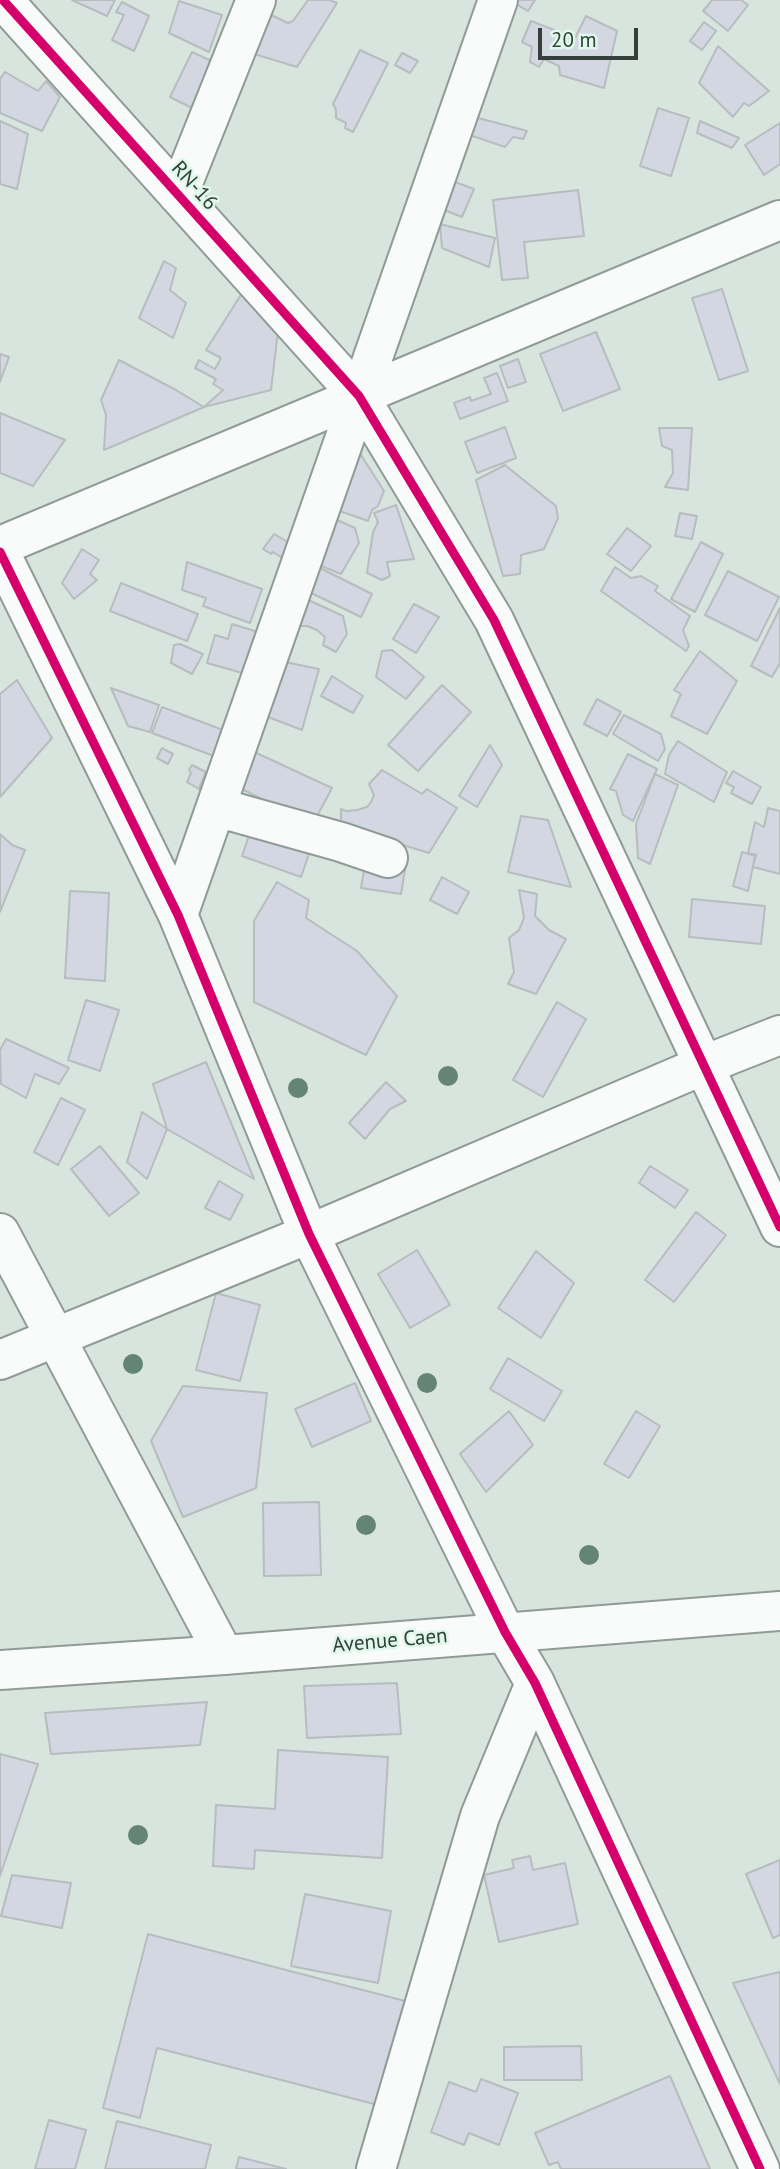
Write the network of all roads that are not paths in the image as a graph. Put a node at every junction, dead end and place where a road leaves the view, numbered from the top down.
1 (3, 0) edge
2 (256, 0) edge
3 (498, 0) edge
4 (178, 195) junction
5 (780, 220) edge
6 (359, 396) junction
7 (0, 546) edge
8 (0, 552) edge
9 (216, 807) junction
10 (388, 858) dead end
11 (178, 915) junction
12 (780, 1035) edge
13 (704, 1065) junction
14 (780, 1227) edge
15 (0, 1233) edge
16 (309, 1234) junction
17 (56, 1337) junction
18 (0, 1360) edge
19 (778, 1616) edge
20 (505, 1632) junction
21 (224, 1655) junction
22 (0, 1670) edge
23 (536, 1683) junction
24 (376, 2169) edge
25 (760, 2169) edge

1 - 4 main road, RN-16
2 - 4 main road
3 - 6 main road
4 - 6 main road, RN-16
5 - 6 main road
6 - 7 main road
6 - 9 main road
6 - 13 main road, RN-16
8 - 11 main road
9 - 10 main road
9 - 11 main road
11 - 16 main road
12 - 13 main road
13 - 14 main road, RN-16
13 - 16 main road
15 - 17 main road
16 - 17 main road
16 - 20 main road
17 - 18 main road
17 - 21 main road
19 - 20 main road, Avenue Caen
20 - 21 main road, Avenue Caen
20 - 23 main road
21 - 22 main road, Avenue Caen
23 - 24 main road
23 - 25 main road

